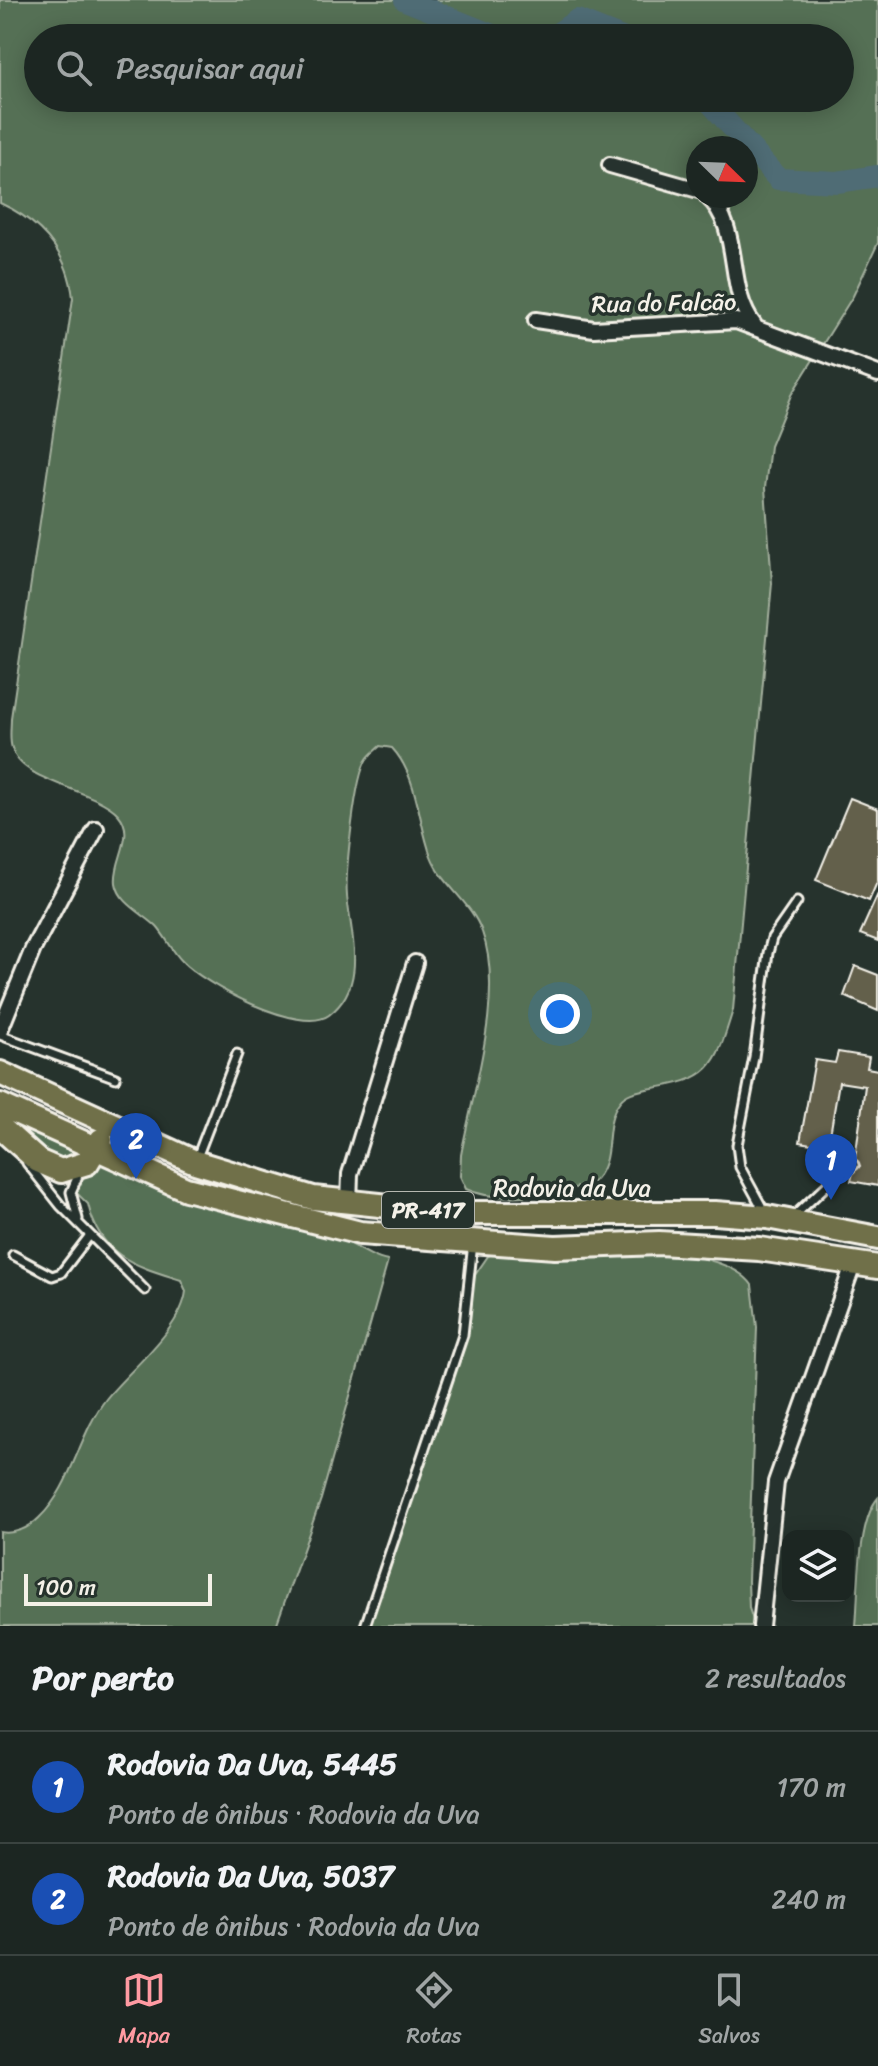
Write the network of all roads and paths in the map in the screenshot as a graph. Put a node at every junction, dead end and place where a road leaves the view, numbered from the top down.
1 (610, 165) dead end
2 (686, 187) edge
3 (715, 208) edge
4 (536, 320) dead end
5 (754, 325) junction
6 (878, 374) edge
7 (96, 829) dead end
8 (797, 902) dead end
9 (415, 963) dead end
10 (0, 1033) edge
11 (237, 1054) dead end
12 (0, 1073) edge
13 (116, 1078) dead end
14 (0, 1105) edge
15 (108, 1124) junction
16 (0, 1129) edge
17 (92, 1156) junction
18 (195, 1162) junction
19 (854, 1165) dead end
20 (349, 1203) junction
21 (777, 1219) junction
22 (81, 1225) junction
23 (90, 1235) junction
24 (878, 1238) edge
25 (473, 1241) junction
26 (13, 1255) dead end
27 (854, 1262) junction
28 (878, 1267) edge
29 (145, 1290) dead end
30 (365, 1626) edge
31 (761, 1626) edge

1 - 2 street
3 - 5 street
4 - 5 street, Rua do Falcão
5 - 6 street, Rua do Falcão
7 - 10 street
8 - 21 lane
9 - 20 street
10 - 13 lane
11 - 18 lane
12 - 15 main road, Rodovia da Uva / PR-417
14 - 17 main road, PR-417
15 - 17 main road
15 - 18 main road, Rodovia da Uva / PR-417
16 - 17 main road
16 - 22 lane
17 - 22 lane
17 - 25 main road, PR-417
18 - 20 main road, Rodovia da Uva / PR-417
19 - 21 lane
20 - 21 main road, Rodovia da Uva / PR-417
21 - 24 main road, Rodovia da Uva / PR-417
22 - 23 lane
23 - 26 lane
23 - 29 lane
25 - 27 main road, PR-417
25 - 30 lane
27 - 28 main road, PR-417
27 - 31 street

